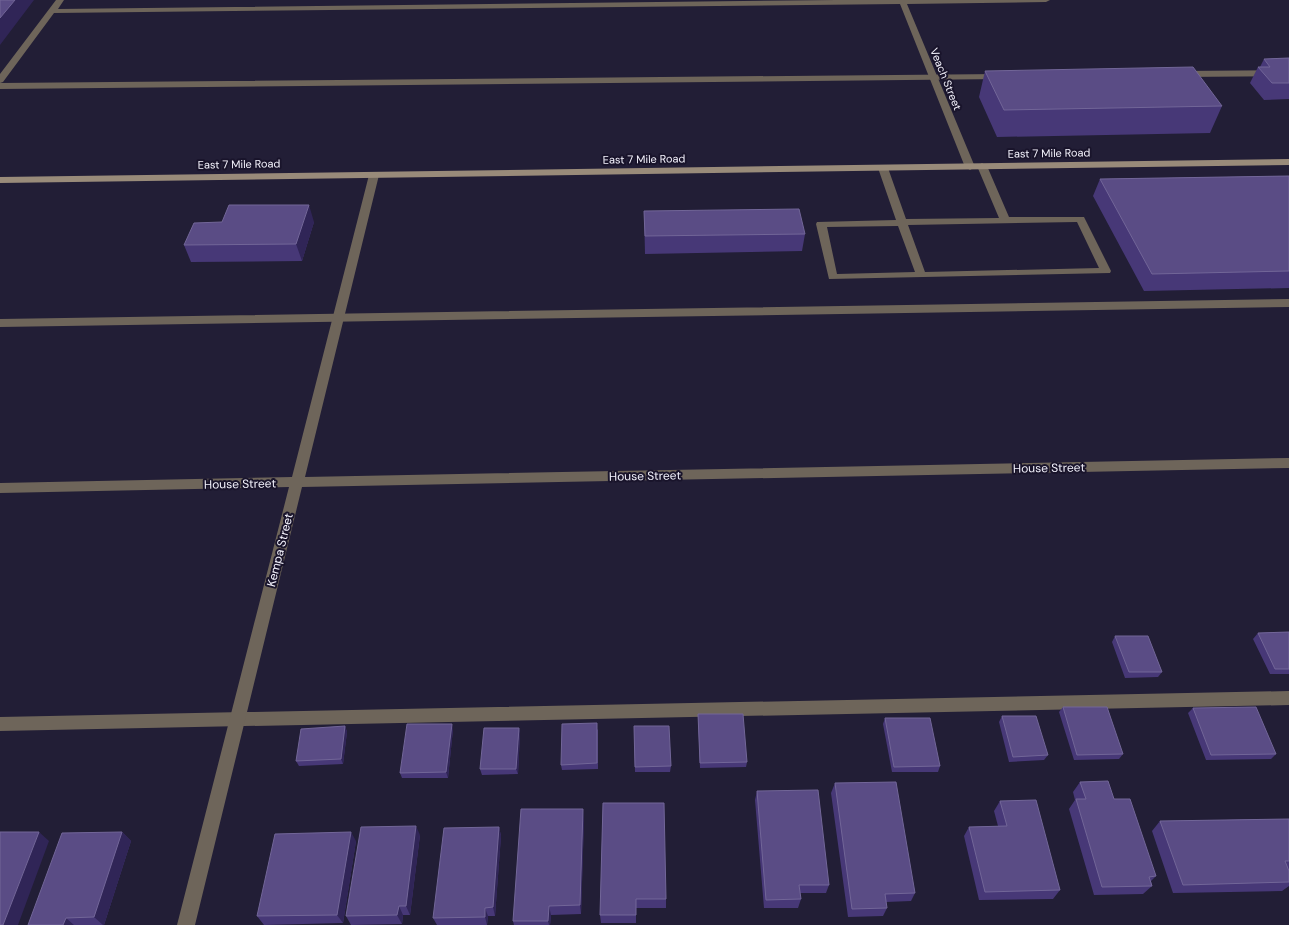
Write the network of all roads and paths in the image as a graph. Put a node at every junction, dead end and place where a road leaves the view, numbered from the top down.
1 (60, 0) edge
2 (1046, 0) edge
3 (902, 1) edge
4 (51, 11) junction
5 (1289, 73) edge
6 (1171, 75) edge
7 (1013, 77) edge
8 (934, 78) junction
9 (0, 80) edge
10 (0, 86) edge
11 (1289, 162) edge
12 (982, 166) junction
13 (970, 167) junction
14 (883, 168) junction
15 (374, 175) junction
16 (0, 180) edge
17 (1005, 220) junction
18 (902, 222) junction
19 (921, 275) junction
20 (1289, 303) edge
21 (338, 317) junction
22 (0, 323) edge
23 (1289, 463) edge
24 (297, 482) junction
25 (0, 488) edge
26 (1289, 698) edge
27 (238, 719) junction
28 (0, 724) edge
29 (186, 925) edge

1 - 4 street
2 - 3 street
3 - 4 street
3 - 8 street, Veach Street
4 - 9 street
5 - 6 street
7 - 8 street
8 - 10 street
8 - 13 street, Veach Street
11 - 12 street, East 7 Mile Road
12 - 13 street, East 7 Mile Road
12 - 17 street
13 - 14 street, East 7 Mile Road
14 - 15 street, East 7 Mile Road
14 - 18 street
15 - 16 street, East 7 Mile Road
15 - 21 street, Kempa Street
17 - 18 street
17 - 19 street
18 - 19 street
18 - 19 street
20 - 21 street
21 - 22 street
21 - 24 street, Kempa Street
23 - 24 street, House Street
24 - 25 street, House Street
24 - 27 street, Kempa Street
26 - 27 street
27 - 28 street
27 - 29 street, Kempa Street

